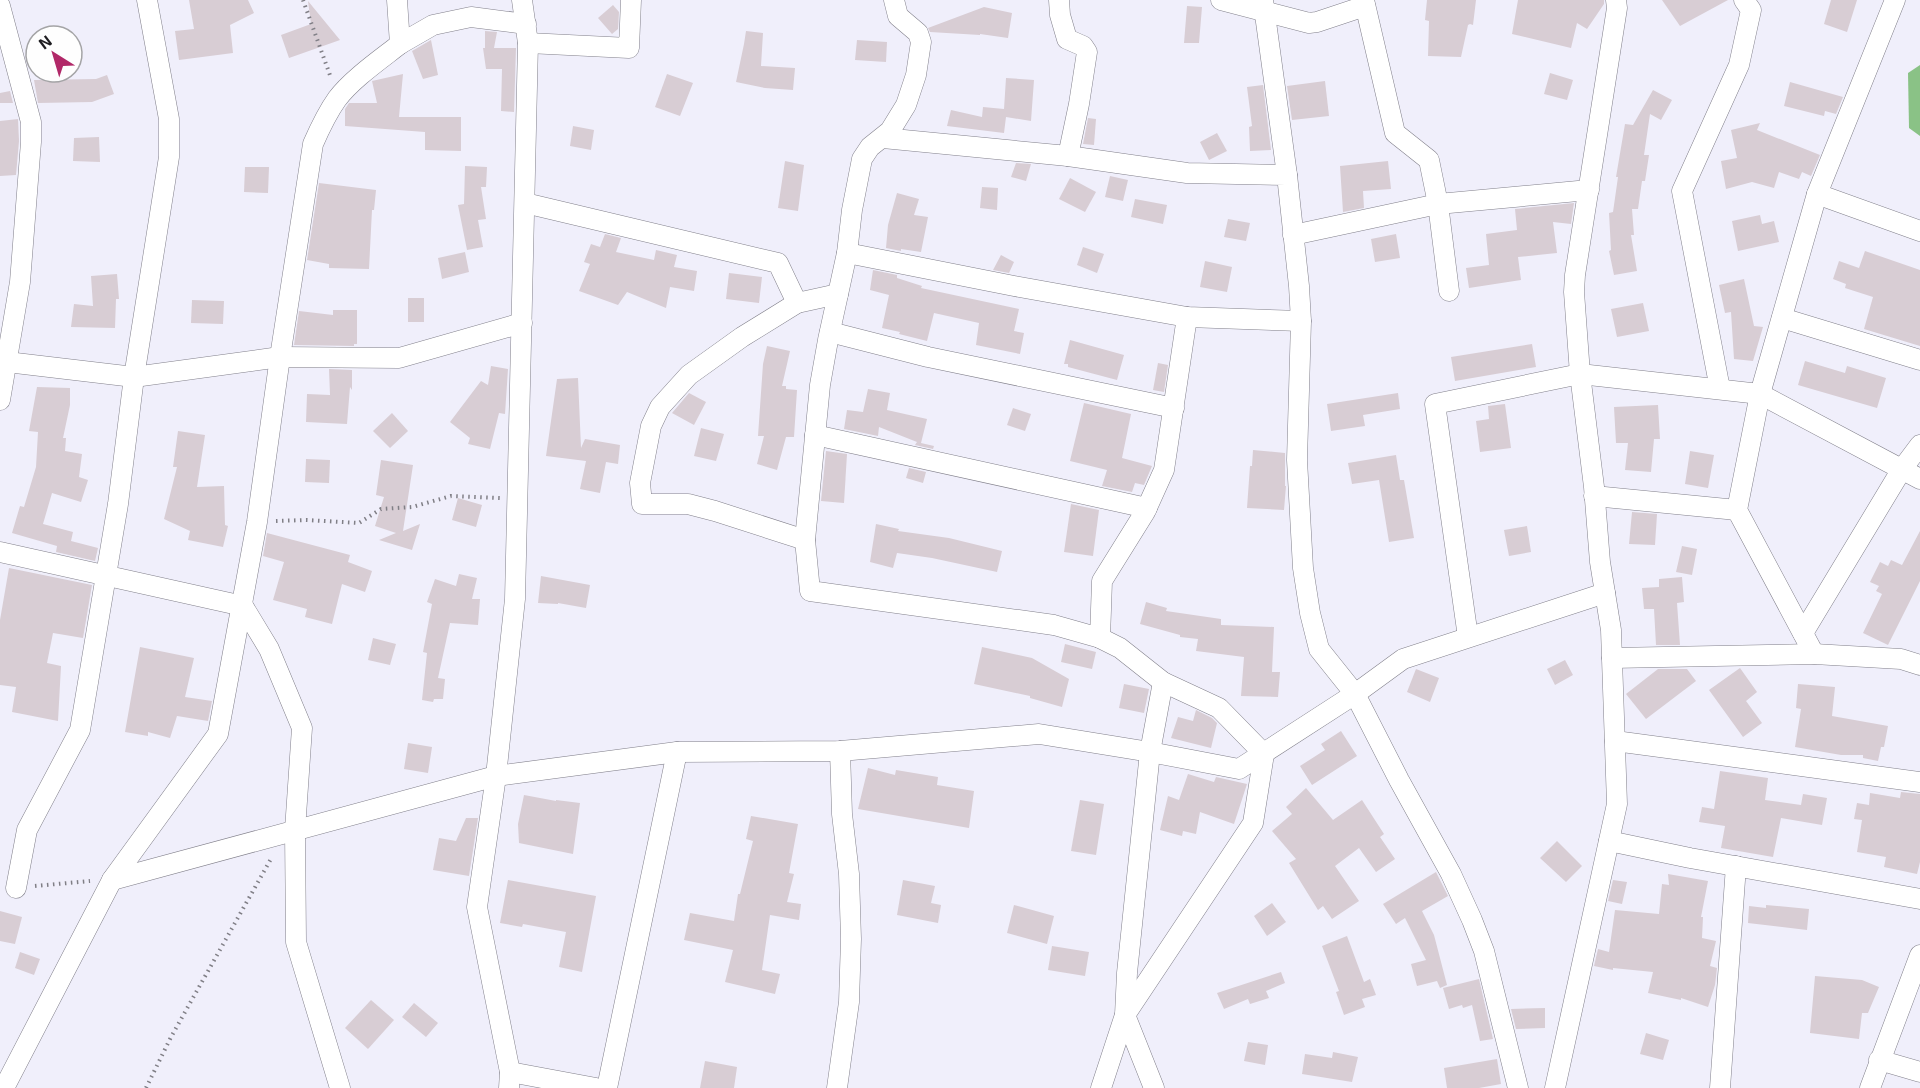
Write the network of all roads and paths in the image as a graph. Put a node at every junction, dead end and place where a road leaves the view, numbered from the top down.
1 (147, 0) edge
2 (303, 0) edge
3 (397, 0) edge
4 (522, 0) edge
5 (631, 0) edge
6 (894, 0) edge
7 (1059, 0) edge
8 (1221, 0) edge
9 (1616, 0) edge
10 (1744, 0) edge
11 (1895, 0) edge
12 (1365, 3) edge
13 (1263, 5) edge
14 (0, 6) edge
15 (527, 34) junction
16 (400, 44) junction
17 (338, 97) junction
18 (884, 138) junction
19 (1068, 156) junction
20 (1287, 175) junction
21 (1589, 190) junction
22 (1817, 194) junction
23 (525, 203) junction
24 (1438, 204) junction
25 (1920, 231) edge
26 (1293, 235) junction
27 (847, 253) junction
28 (1449, 291) dead end
29 (838, 294) junction
30 (797, 303) junction
31 (1187, 317) junction
32 (1782, 318) junction
33 (1301, 321) junction
34 (522, 323) junction
35 (830, 332) junction
36 (280, 357) junction
37 (1920, 360) edge
38 (4, 372) edge
39 (1580, 374) junction
40 (134, 377) junction
41 (1720, 389) junction
42 (1761, 394) junction
43 (0, 400) edge
44 (1174, 408) junction
45 (815, 435) junction
46 (1920, 446) edge
47 (1902, 469) junction
48 (1920, 479) edge
49 (1594, 496) junction
50 (517, 499) junction
51 (1147, 508) junction
52 (1737, 510) junction
53 (257, 522) junction
54 (805, 540) junction
55 (0, 552) edge
56 (105, 576) junction
57 (1605, 592) junction
58 (243, 606) junction
59 (1803, 633) junction
60 (1468, 637) junction
61 (1100, 638) junction
62 (1814, 654) junction
63 (1612, 658) junction
64 (1920, 665) edge
65 (1163, 682) junction
66 (1355, 694) junction
67 (1615, 741) junction
68 (840, 751) junction
69 (677, 752) junction
70 (1150, 752) junction
71 (1264, 754) junction
72 (496, 776) junction
73 (1920, 782) edge
74 (295, 830) junction
75 (1609, 841) junction
76 (273, 854) dead end
77 (1736, 866) junction
78 (112, 880) junction
79 (16, 888) joint
80 (1920, 899) edge
81 (1920, 955) edge
82 (1125, 1015) junction
83 (1879, 1060) junction
84 (1920, 1072) edge
85 (509, 1080) edge
86 (4, 1088) edge
87 (146, 1088) edge
88 (340, 1088) edge
89 (596, 1088) edge
90 (607, 1088) edge
91 (837, 1088) edge
92 (1101, 1088) edge
93 (1154, 1088) edge
94 (1518, 1088) edge
95 (1555, 1088) edge
96 (1720, 1088) edge
97 (1870, 1088) edge

1 - 40 street
2 - 17 path
3 - 16 street
4 - 15 street
5 - 15 street
6 - 18 street
7 - 19 street
8 - 13 street
9 - 21 street
10 - 41 street
11 - 22 street
12 - 13 street
12 - 24 street
13 - 20 street
14 - 38 street
15 - 16 street
15 - 23 street
16 - 17 street
17 - 36 street
18 - 19 street
18 - 27 street
19 - 20 street
20 - 26 street
21 - 24 street
21 - 39 street
22 - 25 street
22 - 32 street
23 - 30 street
23 - 34 street
24 - 26 street
24 - 28 street
26 - 33 street
27 - 29 street
27 - 31 street
29 - 30 street
29 - 35 street
30 - 54 street
31 - 33 street
31 - 44 street
32 - 37 street
32 - 42 street
33 - 66 street
34 - 36 street
34 - 50 street
35 - 44 street
35 - 45 street
36 - 40 street
36 - 53 street
38 - 40 street
38 - 43 street
39 - 41 street
39 - 49 street
39 - 60 street
40 - 56 street
41 - 42 street
42 - 47 street
42 - 52 street
44 - 51 street
45 - 51 street
45 - 54 street
46 - 47 street
47 - 48 street
47 - 59 street
49 - 52 street
49 - 57 street
50 - 53 path
50 - 72 street
51 - 61 street
52 - 59 street
53 - 58 street
54 - 61 street
55 - 56 street
56 - 58 street
56 - 79 street
57 - 60 street
57 - 63 street
58 - 74 street
58 - 78 street
59 - 62 street
60 - 66 street
61 - 65 street
62 - 63 street
62 - 64 street
63 - 67 street
65 - 70 street
65 - 71 street
66 - 71 street
66 - 94 street
67 - 73 street
67 - 75 street
68 - 69 street
68 - 70 street
68 - 91 street
69 - 72 street
69 - 90 street
70 - 71 street
70 - 82 street
71 - 82 street
72 - 74 street
72 - 85 street
74 - 78 street
74 - 88 street
75 - 77 street
75 - 95 street
76 - 87 path
77 - 80 street
77 - 96 street
78 - 79 path
78 - 86 street
81 - 83 street
82 - 92 street
82 - 93 street
83 - 84 street
83 - 97 street
85 - 89 street

